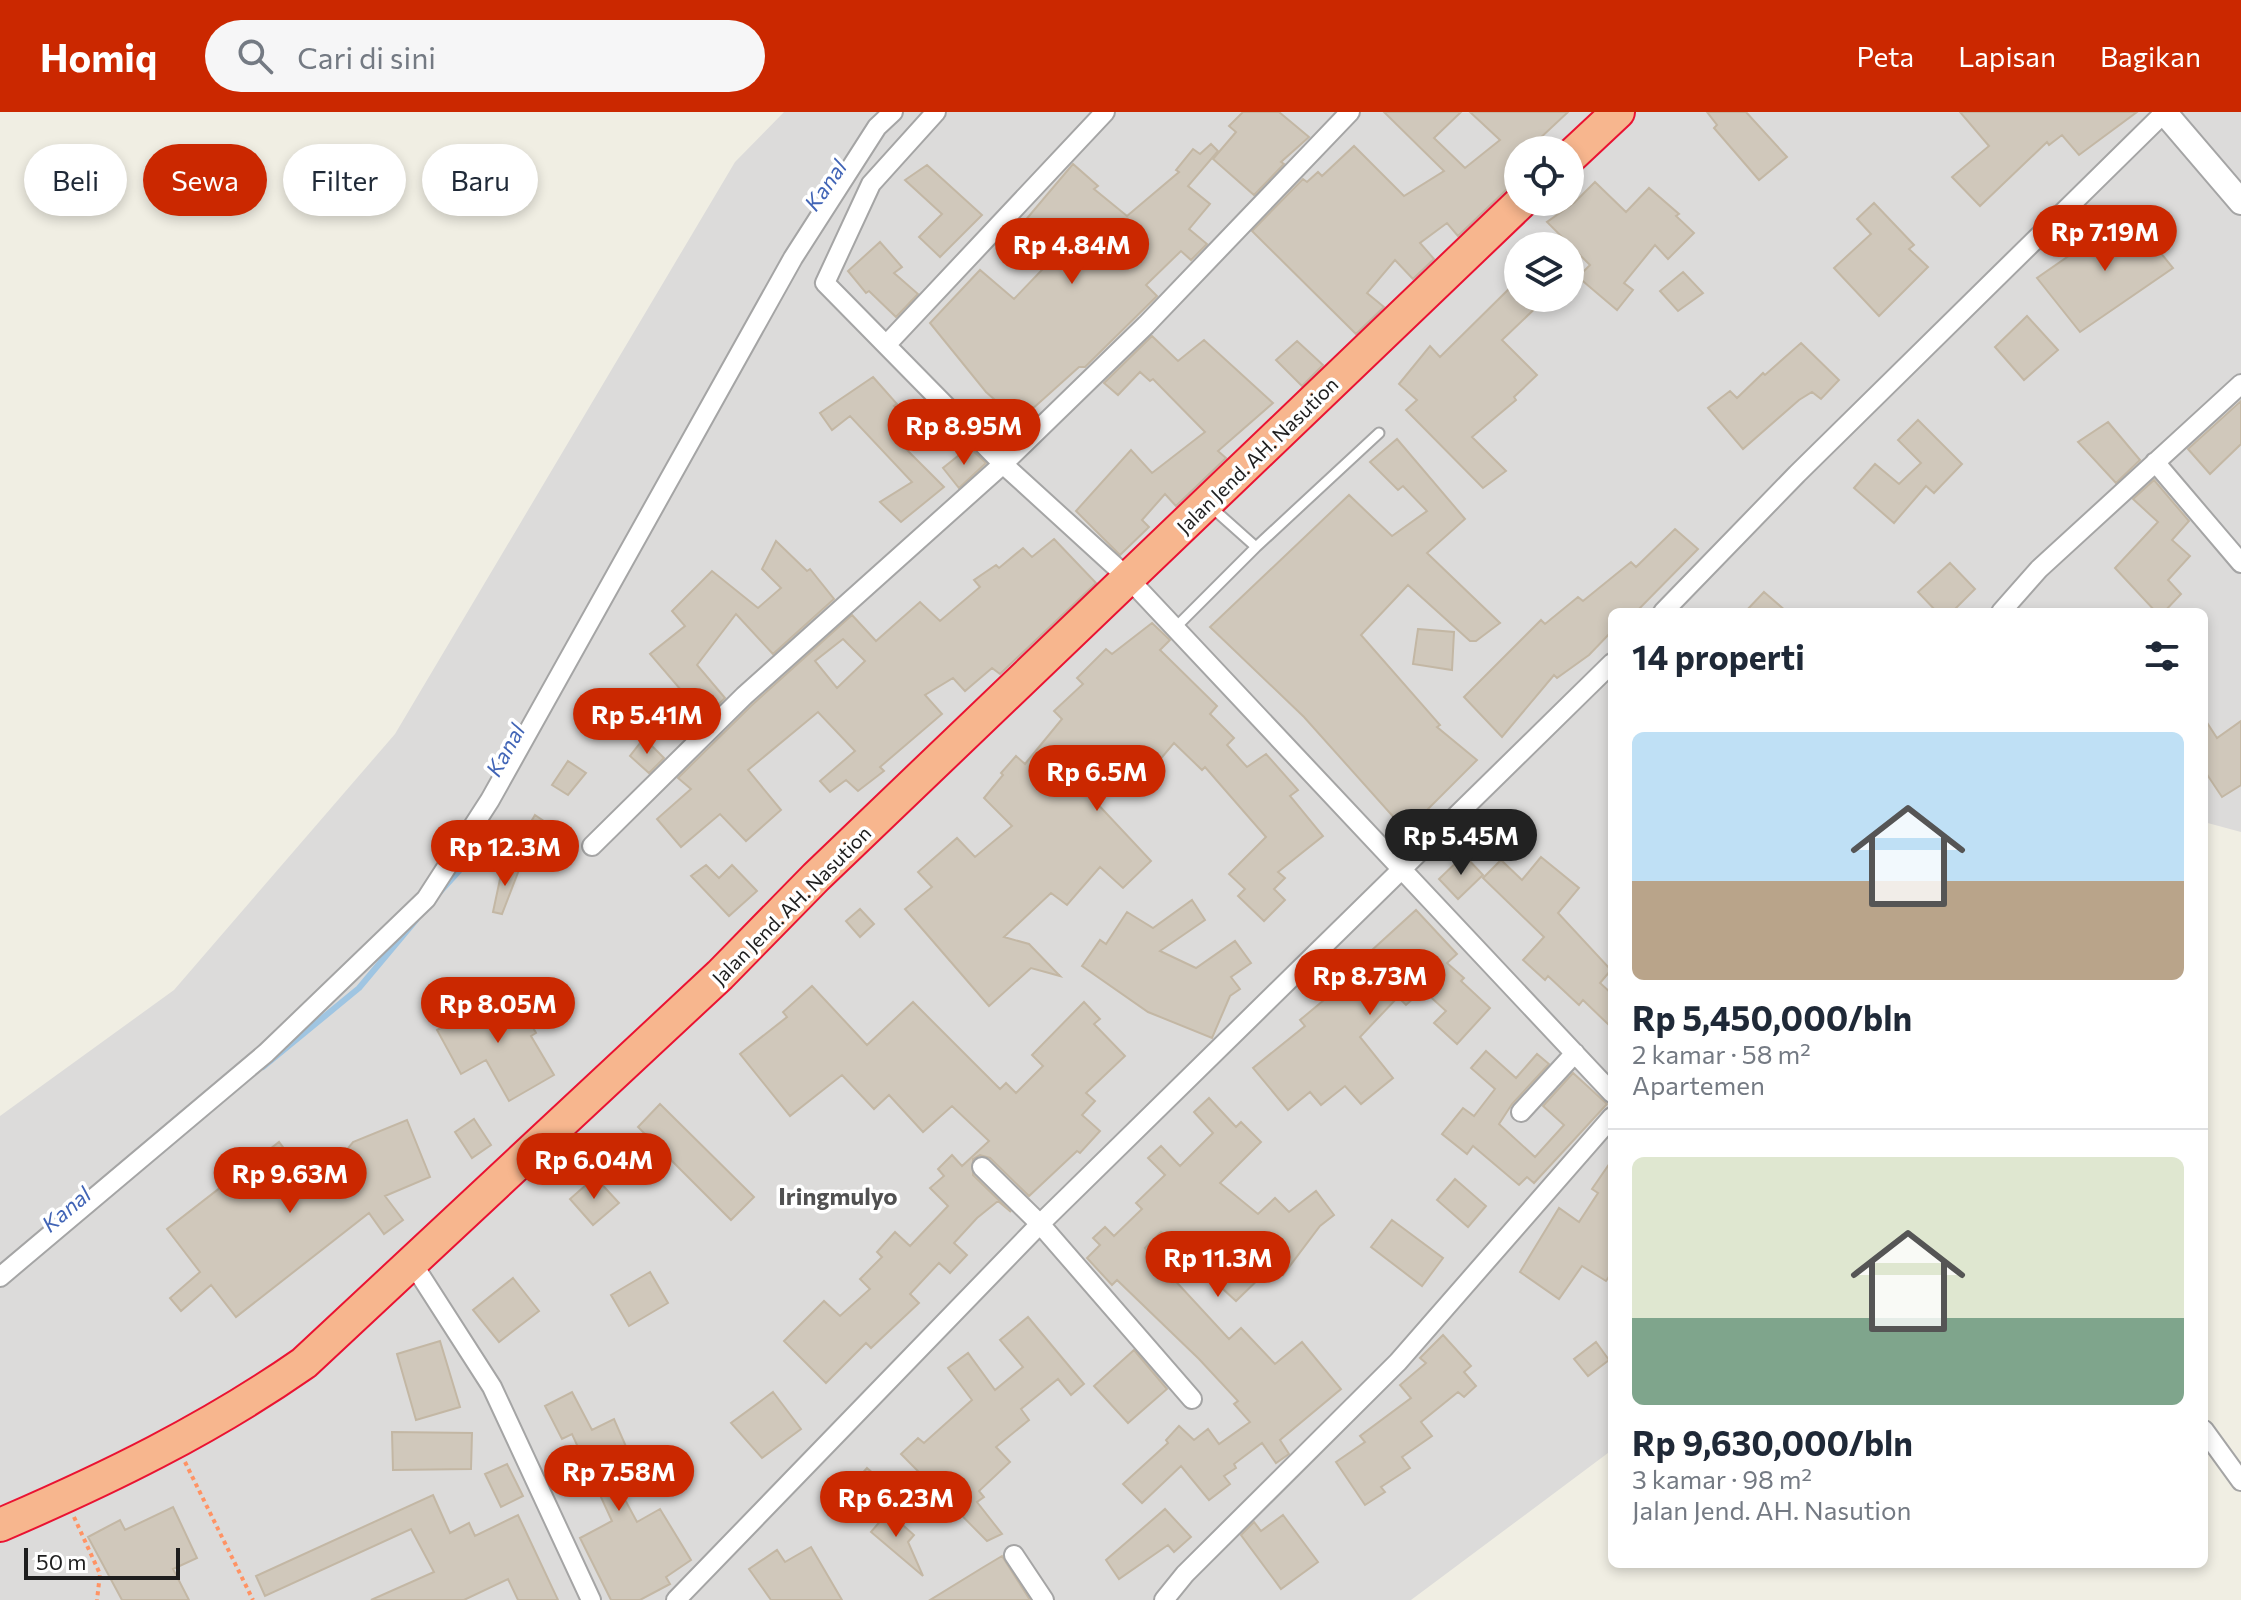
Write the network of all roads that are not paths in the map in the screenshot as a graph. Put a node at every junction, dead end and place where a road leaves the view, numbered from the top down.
1 (893, 112) edge
2 (936, 112) edge
3 (1105, 112) edge
4 (1350, 112) edge
5 (1618, 112) edge
6 (2164, 112) edge
7 (1584, 144) edge
8 (2241, 202) edge
9 (1506, 216) edge
10 (888, 343) junction
11 (2241, 384) edge
12 (1379, 433) dead end
13 (2155, 462) junction
14 (1003, 464) junction
15 (1208, 503) junction
16 (1256, 547) junction
17 (2241, 563) edge
18 (1128, 578) junction
19 (1667, 608) edge
20 (2005, 608) edge
21 (1175, 628) junction
22 (1608, 667) edge
23 (592, 846) dead end
24 (1401, 869) junction
25 (1575, 1053) junction
26 (1608, 1089) edge
27 (1521, 1112) dead end
28 (1608, 1122) edge
29 (982, 1167) dead end
30 (1040, 1224) junction
31 (413, 1264) junction
32 (0, 1277) edge
33 (1192, 1399) dead end
34 (2208, 1436) edge
35 (2241, 1481) edge
36 (0, 1525) edge
37 (1014, 1555) dead end
38 (591, 1600) edge
39 (676, 1600) edge
40 (1044, 1600) edge
41 (1164, 1600) edge

1 - 32 street
2 - 10 street
3 - 10 street
4 - 14 street
5 - 7 highway
6 - 8 street
6 - 19 street
9 - 15 highway, Jalan Jend. AH. Nasution
10 - 14 street
11 - 13 street
12 - 16 lane
13 - 17 street
13 - 20 street
14 - 18 street
14 - 23 street
15 - 16 lane
15 - 18 highway, Jalan Jend. AH. Nasution
16 - 21 lane
18 - 21 street
18 - 31 highway, Jalan Jend. AH. Nasution
21 - 24 street
22 - 24 street
24 - 25 street
24 - 30 street
25 - 26 street
25 - 27 street
28 - 41 street
29 - 30 street
30 - 33 street
30 - 39 street
31 - 36 highway, Jalan Jend. AH. Nasution
31 - 38 street
34 - 35 street
37 - 40 street

